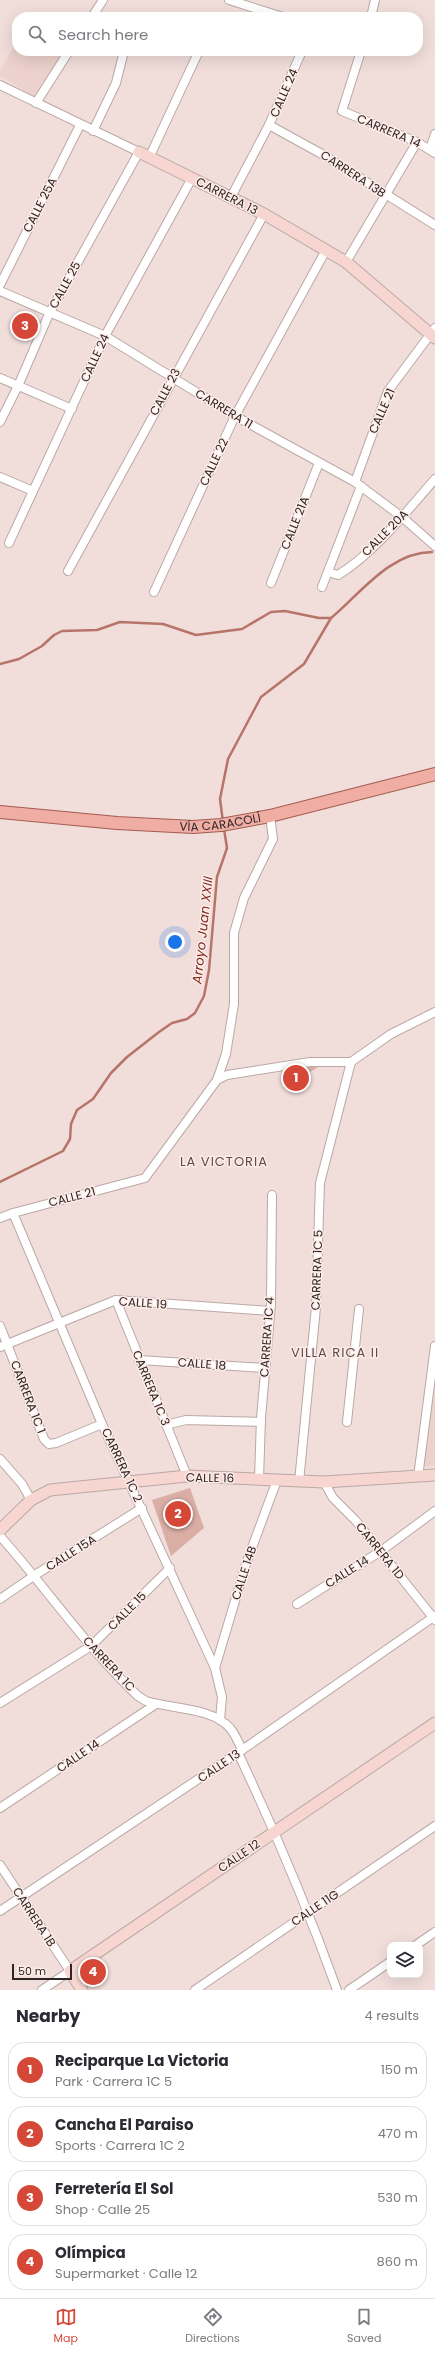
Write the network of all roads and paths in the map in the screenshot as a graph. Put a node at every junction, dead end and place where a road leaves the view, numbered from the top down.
1 (103, 0) edge
2 (229, 0) edge
3 (376, 0) edge
4 (95, 12) edge
5 (267, 12) edge
6 (372, 12) edge
7 (66, 56) edge
8 (123, 56) edge
9 (197, 56) edge
10 (300, 56) edge
11 (359, 56) edge
12 (0, 85) edge
13 (36, 103) junction
14 (80, 125) junction
15 (269, 125) junction
16 (93, 131) junction
17 (435, 134) edge
18 (417, 142) junction
19 (433, 151) edge
20 (139, 152) junction
21 (149, 158) junction
22 (192, 178) junction
23 (386, 196) junction
24 (231, 197) junction
25 (264, 214) junction
26 (435, 225) edge
27 (326, 250) junction
28 (346, 262) junction
29 (0, 285) edge
30 (0, 291) edge
31 (49, 314) junction
32 (434, 334) edge
33 (105, 336) junction
34 (0, 378) edge
35 (173, 378) junction
36 (18, 386) junction
37 (72, 409) junction
38 (234, 416) junction
39 (0, 422) edge
40 (319, 463) junction
41 (0, 477) edge
42 (435, 479) edge
43 (358, 484) junction
44 (33, 491) junction
45 (402, 517) junction
46 (9, 543) dead end
47 (435, 545) edge
48 (68, 571) dead end
49 (328, 572) junction
50 (271, 583) dead end
51 (322, 587) dead end
52 (154, 592) dead end
53 (435, 774) edge
54 (0, 812) edge
55 (270, 816) junction
56 (435, 1012) edge
57 (351, 1062) junction
58 (217, 1080) junction
59 (272, 1195) dead end
60 (13, 1213) junction
61 (0, 1218) edge
62 (116, 1300) junction
63 (359, 1309) dead end
64 (270, 1311) junction
65 (61, 1322) junction
66 (0, 1326) edge
67 (4, 1345) edge
68 (435, 1346) edge
69 (139, 1360) junction
70 (265, 1368) junction
71 (261, 1422) junction
72 (347, 1422) dead end
73 (102, 1424) junction
74 (166, 1425) junction
75 (0, 1460) edge
76 (435, 1475) edge
77 (187, 1476) junction
78 (418, 1477) junction
79 (259, 1479) junction
80 (277, 1480) junction
81 (130, 1482) junction
82 (299, 1482) junction
83 (324, 1482) junction
84 (31, 1500) junction
85 (142, 1508) junction
86 (435, 1511) edge
87 (0, 1530) edge
88 (0, 1536) edge
89 (381, 1551) junction
90 (170, 1568) junction
91 (35, 1575) junction
92 (0, 1600) edge
93 (297, 1604) dead end
94 (434, 1618) edge
95 (91, 1646) junction
96 (215, 1668) junction
97 (0, 1703) edge
98 (156, 1704) junction
99 (220, 1720) junction
100 (435, 1723) edge
101 (240, 1751) junction
102 (0, 1808) edge
103 (435, 1826) edge
104 (276, 1831) junction
105 (0, 1865) edge
106 (21, 1897) junction
107 (0, 1912) edge
108 (309, 1912) junction
109 (435, 1932) edge
110 (420, 1942) edge
111 (387, 1964) edge
112 (70, 1971) junction
113 (42, 1990) edge
114 (82, 1990) edge
115 (195, 1990) edge
116 (337, 1990) edge
117 (349, 1990) edge

1 - 4 street
2 - 5 street
3 - 6 street
7 - 13 street
8 - 16 street
9 - 21 street
10 - 15 street, CALLE 24
11 - 18 street, CARRERA 14
12 - 13 street, CARRERA 13
13 - 14 street, CARRERA 13
14 - 16 street, CARRERA 13
14 - 29 street, CALLE 25A
15 - 23 street, CARRERA 13B
15 - 24 street, CALLE 24
16 - 20 street, CARRERA 13
17 - 19 street
18 - 19 street, CARRERA 14
18 - 23 street
20 - 21 street, CARRERA 13
20 - 31 street, CALLE 25
21 - 22 street, CARRERA 13
22 - 24 street, CARRERA 13
22 - 33 street, CALLE 24
23 - 26 street, CARRERA 13B
23 - 28 street
24 - 25 street, CARRERA 13
25 - 27 street, CARRERA 13
25 - 35 street, CALLE 23
27 - 28 street, CARRERA 13
27 - 38 street, CALLE 22
28 - 32 street, CARRERA 13
30 - 31 street, CARRERA 11
31 - 33 street, CARRERA 11
31 - 36 street, CALLE 25
32 - 43 street, CALLE 21
33 - 35 street, CARRERA 11
33 - 37 street, CALLE 24
34 - 36 street
35 - 38 street, CARRERA 11
35 - 48 street, CALLE 23
36 - 37 street
36 - 39 street, CALLE 25
37 - 44 street, CALLE 24
38 - 40 street, CARRERA 11
38 - 52 street, CALLE 22
40 - 43 street, CARRERA 11
40 - 50 street, CALLE 21A
41 - 44 street
42 - 45 street, CALLE 20A
43 - 45 street, CARRERA 11
43 - 49 street, CALLE 21
44 - 46 street, CALLE 24
45 - 47 street, CARRERA 11
45 - 49 street, CALLE 20A
49 - 51 street, CALLE 21
53 - 55 main road, VÍA CARACOLÍ
54 - 55 main road, VÍA CARACOLÍ
55 - 58 street
56 - 57 street
57 - 58 street
57 - 82 street, CARRERA 1C 5
58 - 60 street, CALLE 21
59 - 64 street, CARRERA 1C 4
60 - 61 street, CALLE 21
60 - 65 street, CARRERA 1C 2
62 - 64 street, CALLE 19
62 - 65 street, CALLE 19
62 - 69 street, CARRERA 1C 3
63 - 72 street
64 - 70 street, CARRERA 1C 4
65 - 67 street, CALLE 19
65 - 73 street, CARRERA 1C 2
66 - 67 street, CARRERA 1C 1
67 - 73 street, CARRERA 1C 1
68 - 78 street
69 - 70 street, CALLE 18
69 - 74 street, CARRERA 1C 3
70 - 71 street, CARRERA 1C 4
71 - 74 street
71 - 79 street, CARRERA 1C 4
73 - 81 street, CARRERA 1C 2
74 - 77 street, CARRERA 1C 3
75 - 84 street
76 - 78 street, CALLE 16
77 - 79 street, CALLE 16
77 - 81 street, CALLE 16
78 - 83 street, CALLE 16
79 - 80 street, CALLE 16
80 - 82 street, CALLE 16
80 - 96 street, CALLE 14B
81 - 84 street, CALLE 16
81 - 85 street, CARRERA 1C 2
82 - 83 street, CALLE 16
83 - 89 street, CARRERA 1D
84 - 87 street, CALLE 16
85 - 90 street, CARRERA 1C 2
85 - 91 street, CALLE 15A
86 - 89 street, CALLE 14
88 - 91 street, CARRERA 1C
89 - 93 street, CALLE 14
89 - 94 street, CARRERA 1D
90 - 95 street, CALLE 15
90 - 96 street, CARRERA 1C 2
91 - 92 street, CALLE 15A
91 - 95 street, CARRERA 1C
94 - 101 street, CALLE 13
95 - 97 street, CALLE 15
95 - 98 street, CARRERA 1C
96 - 99 street, CARRERA 1C 2
98 - 99 street, CARRERA 1C
98 - 102 street, CALLE 14
99 - 101 street, CARRERA 1C
100 - 104 street, CALLE 12
101 - 104 street, CARRERA 1C
101 - 106 street, CALLE 13
103 - 108 street, CALLE 11G
104 - 108 street, CARRERA 1C
104 - 112 street, CALLE 12
105 - 106 street, CARRERA 1B
106 - 107 street, CALLE 13
106 - 112 street, CARRERA 1B
108 - 115 street, CALLE 11G
108 - 116 street, CARRERA 1C
109 - 110 street
111 - 117 street
112 - 113 street, CALLE 12
112 - 114 street, CARRERA 1B

